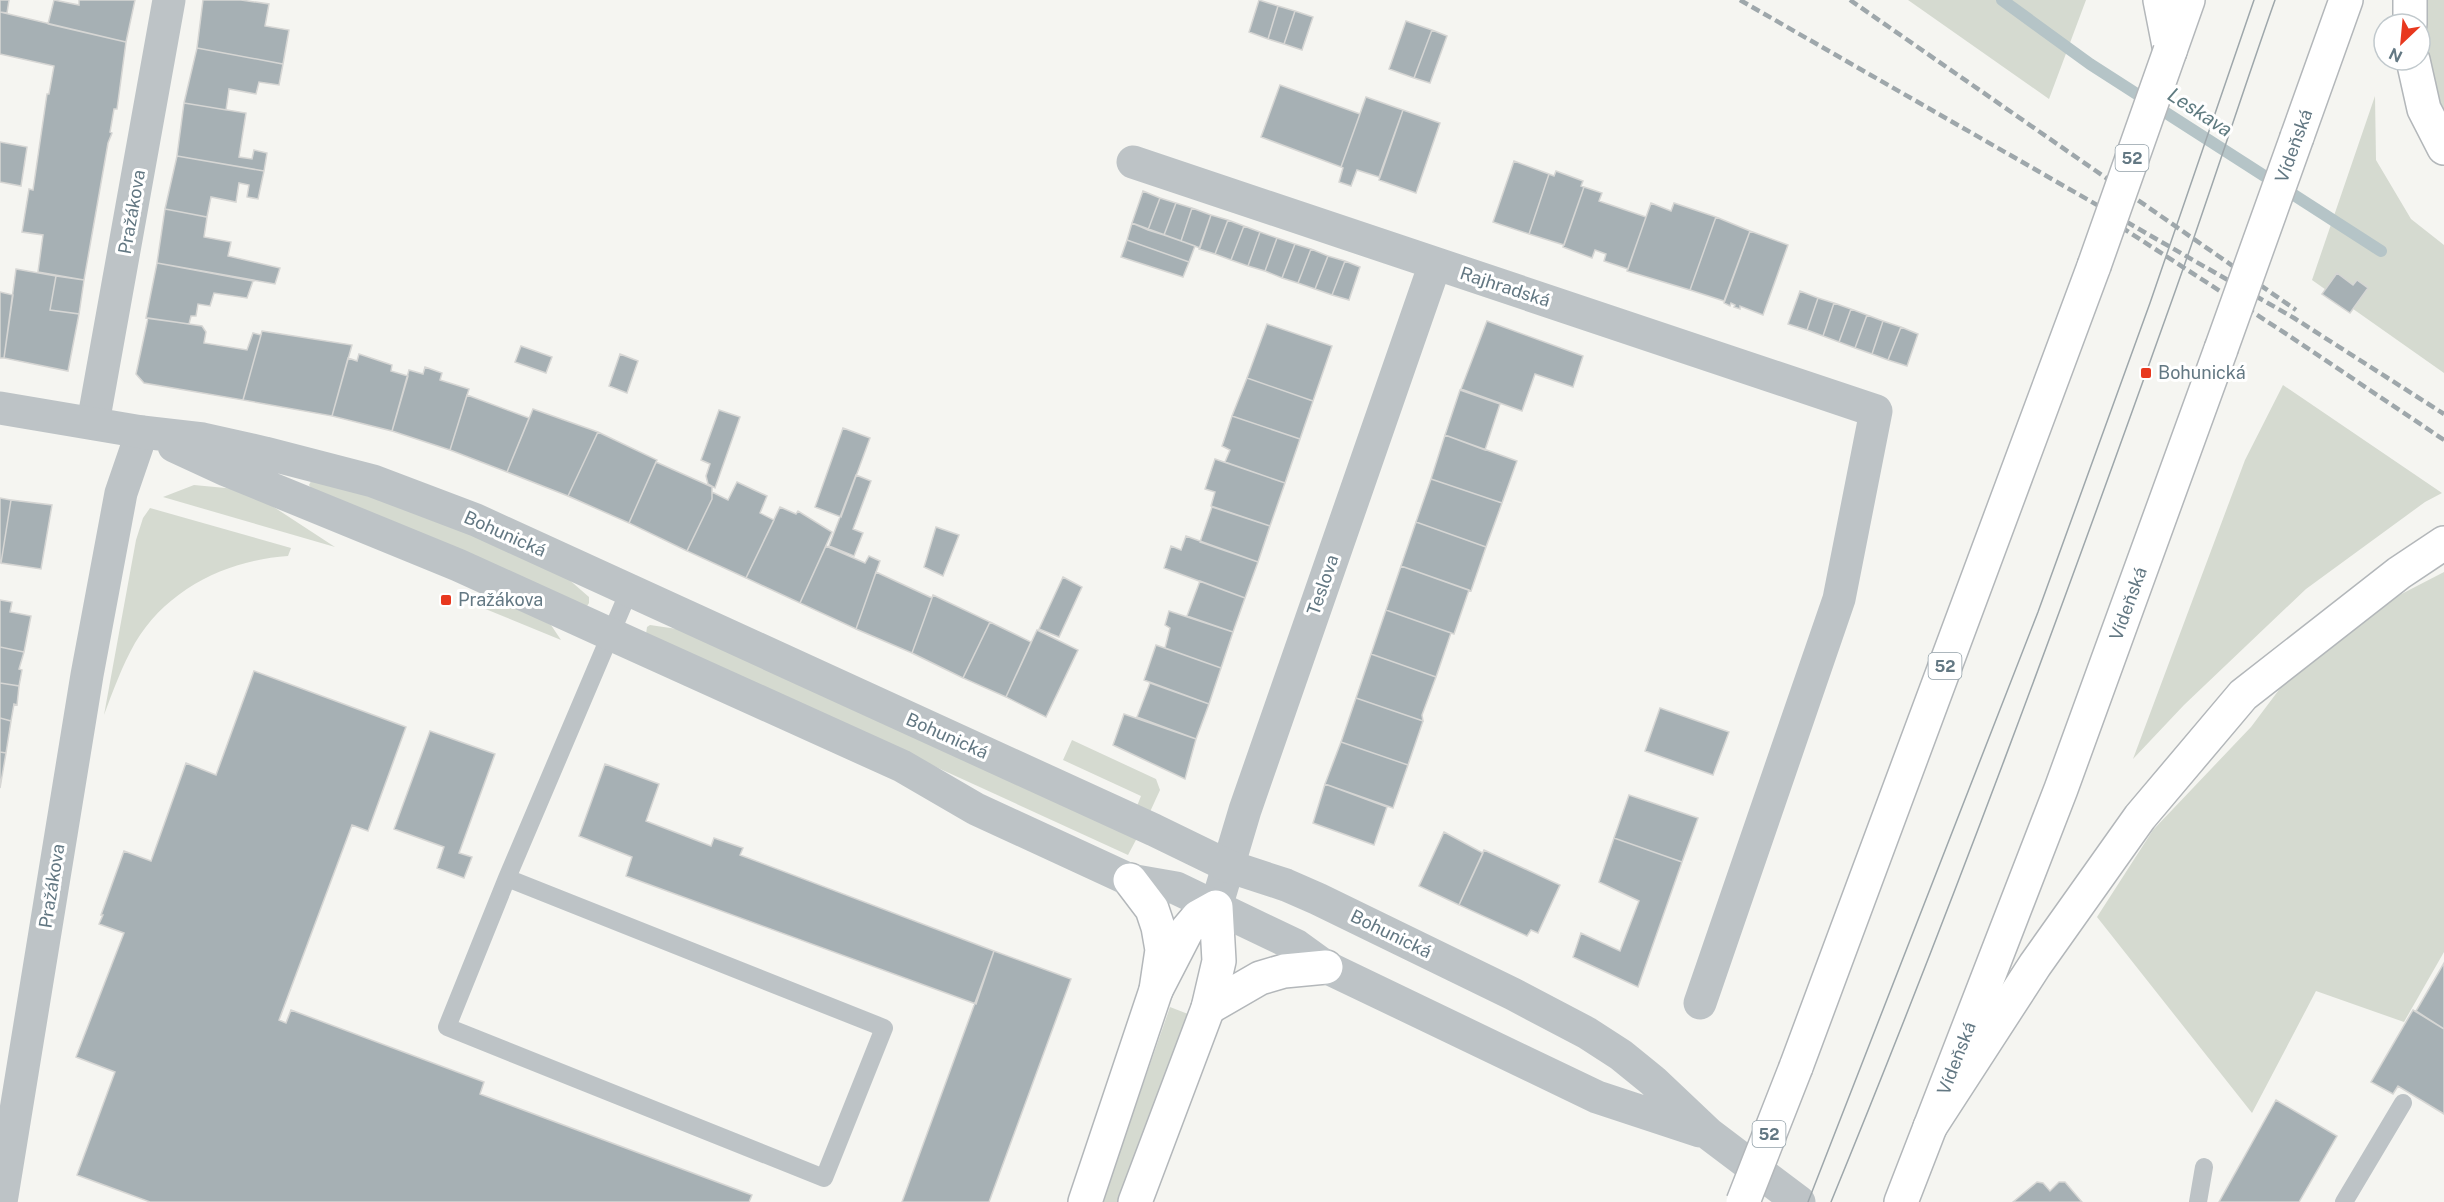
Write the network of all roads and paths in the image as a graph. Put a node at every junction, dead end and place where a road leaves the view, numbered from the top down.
1 (169, 0) edge
2 (2160, 0) edge
3 (2188, 0) edge
4 (2346, 0) edge
5 (2170, 51) junction
6 (2416, 72) edge
7 (2444, 148) edge
8 (1133, 162) dead end
9 (1435, 264) junction
10 (0, 408) edge
11 (93, 423) junction
12 (142, 432) junction
13 (2444, 543) edge
14 (629, 591) junction
15 (610, 634) junction
16 (1228, 866) junction
17 (507, 878) junction
18 (1130, 880) junction
19 (1216, 908) junction
20 (1326, 968) junction
21 (1156, 990) junction
22 (1700, 1003) dead end
23 (1208, 1008) junction
24 (2403, 1103) dead end
25 (1930, 1127) junction
26 (1709, 1134) junction
27 (2204, 1167) dead end
28 (1906, 1187) edge
29 (1, 1202) edge
30 (1084, 1202) edge
31 (1135, 1202) edge
32 (1743, 1202) edge
33 (1798, 1202) edge
34 (2198, 1202) edge
35 (2344, 1202) edge

1 - 11 street, Pražákova
2 - 5 highway
3 - 5 highway, 52
4 - 25 highway, Vídeňská, bridge
5 - 32 highway, 52, bridge
6 - 7 highway
8 - 9 street, Rajhradská
9 - 16 street, Teslova
9 - 22 street, Rajhradská
10 - 11 street, Bohunická
11 - 12 street, Bohunická
12 - 14 street, Bohunická
12 - 15 street, Bohunická
12 - 29 street, Pražákova
13 - 25 highway
14 - 15 lane
14 - 16 street, Bohunická
15 - 17 lane
15 - 18 street, Bohunická
16 - 19 street, Teslova
16 - 26 street, Bohunická
17 - 17 lane
18 - 19 street, Bohunická
18 - 21 highway
19 - 20 street, Bohunická
19 - 21 highway
19 - 23 highway
20 - 23 highway
20 - 26 street, Bohunická
21 - 30 highway
23 - 31 highway
24 - 35 lane
25 - 28 highway, Vídeňská
26 - 33 street, Bohunická
27 - 34 lane

